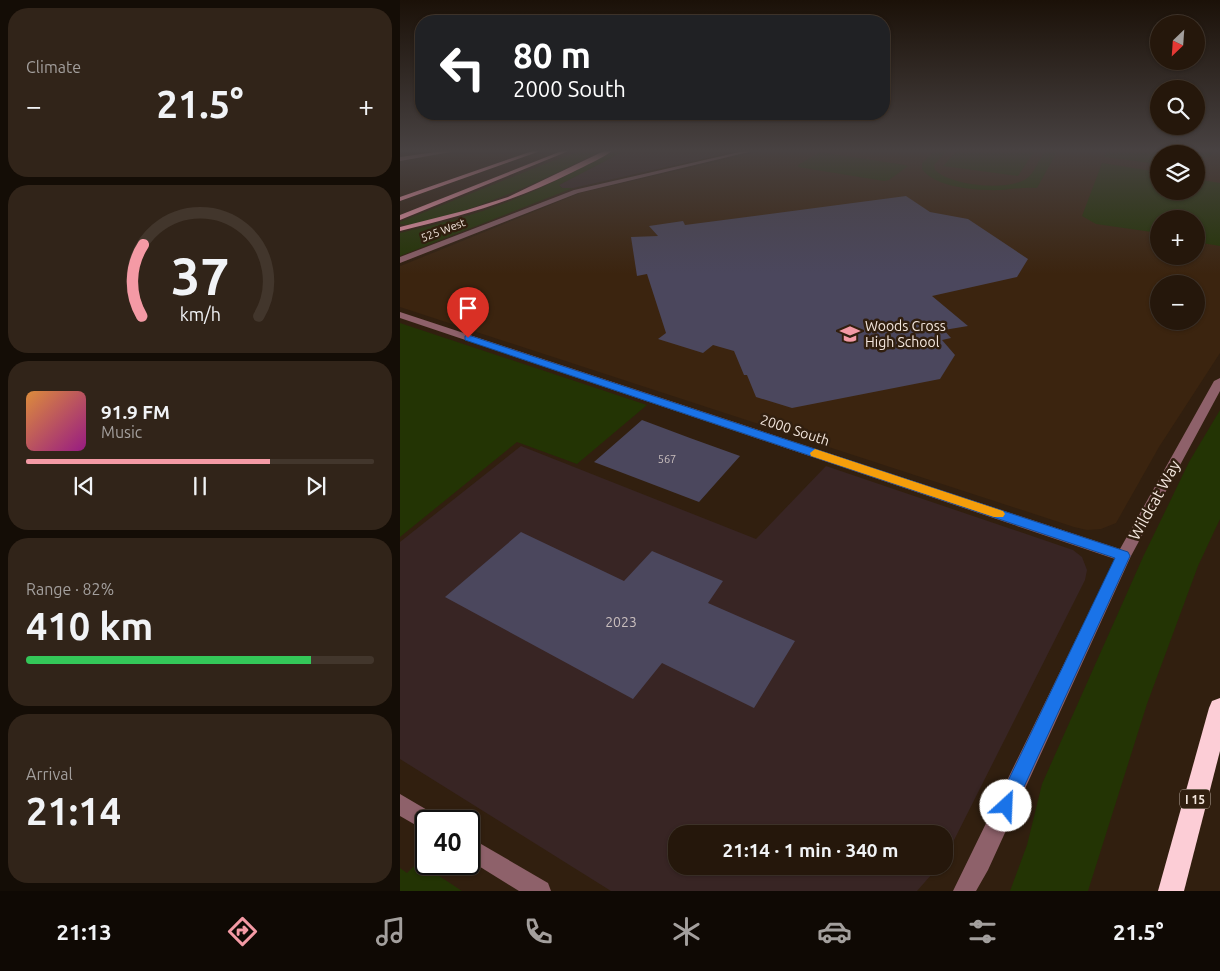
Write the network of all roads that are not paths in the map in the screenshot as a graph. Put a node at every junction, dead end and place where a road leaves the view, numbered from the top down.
1 (421, 192) edge
2 (465, 192) edge
3 (525, 192) edge
4 (575, 192) edge
5 (400, 199) edge
6 (400, 218) edge
7 (400, 229) edge
8 (400, 260) edge
9 (400, 315) edge
10 (1220, 381) edge
11 (1124, 556) junction
12 (1220, 708) edge
13 (400, 804) edge
14 (415, 813) edge
15 (480, 855) edge
16 (540, 891) edge
17 (964, 891) edge
18 (1171, 891) edge

1 - 5 main road
2 - 6 main road
3 - 7 main road
4 - 8 street, 525 West
9 - 11 street, 2000 South
10 - 11 street, Wildcat Way
11 - 17 street, Wildcat Way
12 - 18 highway, I 15
13 - 14 street
15 - 16 street

